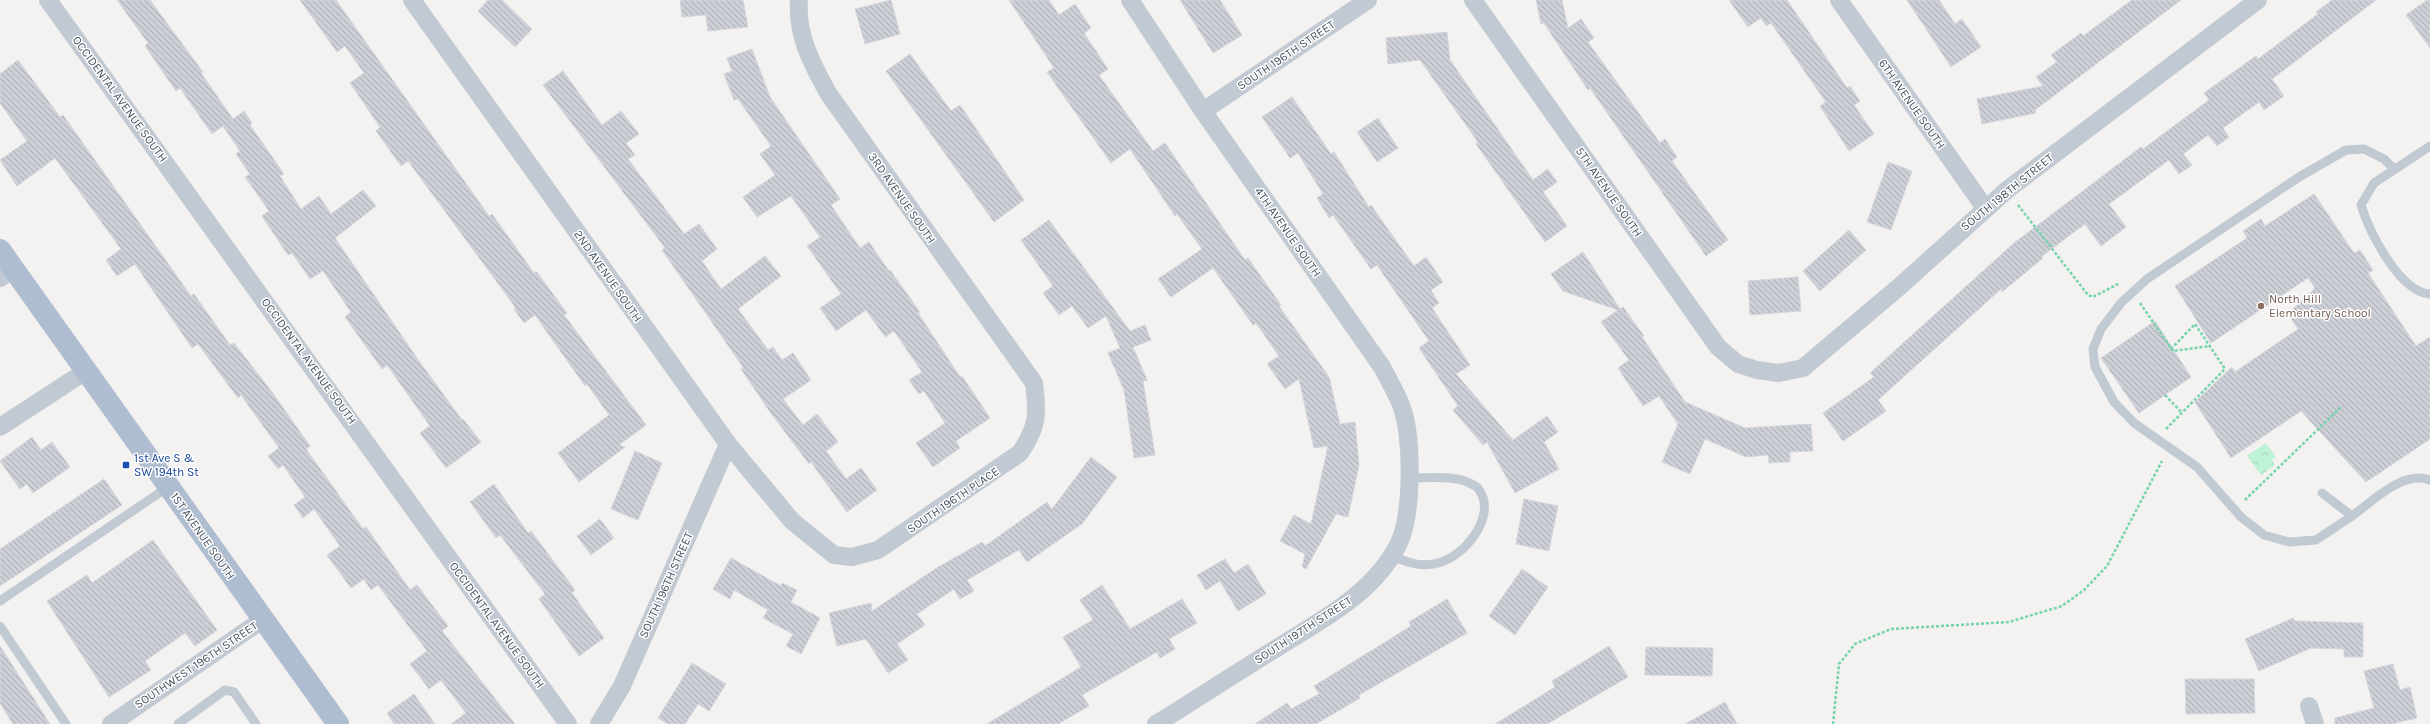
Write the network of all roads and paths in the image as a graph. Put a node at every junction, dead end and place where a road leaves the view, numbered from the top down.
1 (48, 0) edge
2 (799, 0) edge
3 (1130, 0) edge
4 (1368, 0) edge
5 (1473, 0) edge
6 (1839, 0) edge
7 (2258, 0) edge
8 (414, 1) edge
9 (1203, 111) junction
10 (2430, 146) edge
11 (2394, 169) junction
12 (2007, 190) junction
13 (1985, 208) junction
14 (0, 250) edge
15 (7, 273) edge
16 (2133, 292) junction
17 (2430, 294) edge
18 (2210, 346) junction
19 (2171, 348) junction
20 (1757, 370) joint
21 (86, 371) junction
22 (1034, 383) joint
23 (2166, 395) dead end
24 (2341, 407) dead end
25 (2182, 413) junction
26 (0, 427) edge
27 (2157, 438) junction
28 (728, 444) junction
29 (2170, 446) junction
30 (1409, 478) junction
31 (2430, 480) edge
32 (168, 487) junction
33 (2322, 492) dead end
34 (2235, 510) junction
35 (2352, 516) junction
36 (816, 543) joint
37 (1391, 556) junction
38 (0, 601) edge
39 (262, 620) junction
40 (0, 626) edge
41 (2309, 706) dead end
42 (66, 724) edge
43 (111, 724) edge
44 (178, 724) edge
45 (256, 724) edge
46 (338, 724) edge
47 (568, 724) edge
48 (599, 724) edge
49 (1156, 724) edge
50 (1833, 724) edge
51 (2315, 724) edge

1 - 47 street, OCCIDENTAL AVENUE SOUTH
2 - 22 street, 3RD AVENUE SOUTH
3 - 9 street, 4TH AVENUE SOUTH
4 - 9 street, SOUTH 196TH STREET
5 - 20 street, 5TH AVENUE SOUTH
6 - 13 street, 6TH AVENUE SOUTH
7 - 12 street, SOUTH 198TH STREET
8 - 28 street, 2ND AVENUE SOUTH
9 - 30 street, 4TH AVENUE SOUTH
10 - 11 lane
11 - 16 lane
11 - 17 lane
12 - 13 street, SOUTH 198TH STREET
12 - 16 path
13 - 20 street, SOUTH 198TH STREET
14 - 15 main road, 1ST AVENUE SOUTH
15 - 21 main road, 1ST AVENUE SOUTH
16 - 19 path
16 - 27 lane
18 - 19 path
18 - 19 path
18 - 25 path
21 - 26 street
21 - 32 main road, 1ST AVENUE SOUTH
22 - 36 street, SOUTH 196TH PLACE
23 - 25 path
24 - 34 path
25 - 27 path
27 - 29 lane
28 - 36 street, 2ND AVENUE SOUTH
28 - 48 street, SOUTH 196TH STREET
29 - 34 lane
29 - 50 path
30 - 37 street, SOUTH 197TH STREET
30 - 37 lane
31 - 35 lane
32 - 38 lane
32 - 39 main road, 1ST AVENUE SOUTH
33 - 35 lane
34 - 35 lane
37 - 49 street, SOUTH 197TH STREET
39 - 43 street, SOUTHWEST 196TH STREET
39 - 46 main road, 1ST AVENUE SOUTH
40 - 42 lane
41 - 51 street
44 - 45 lane

